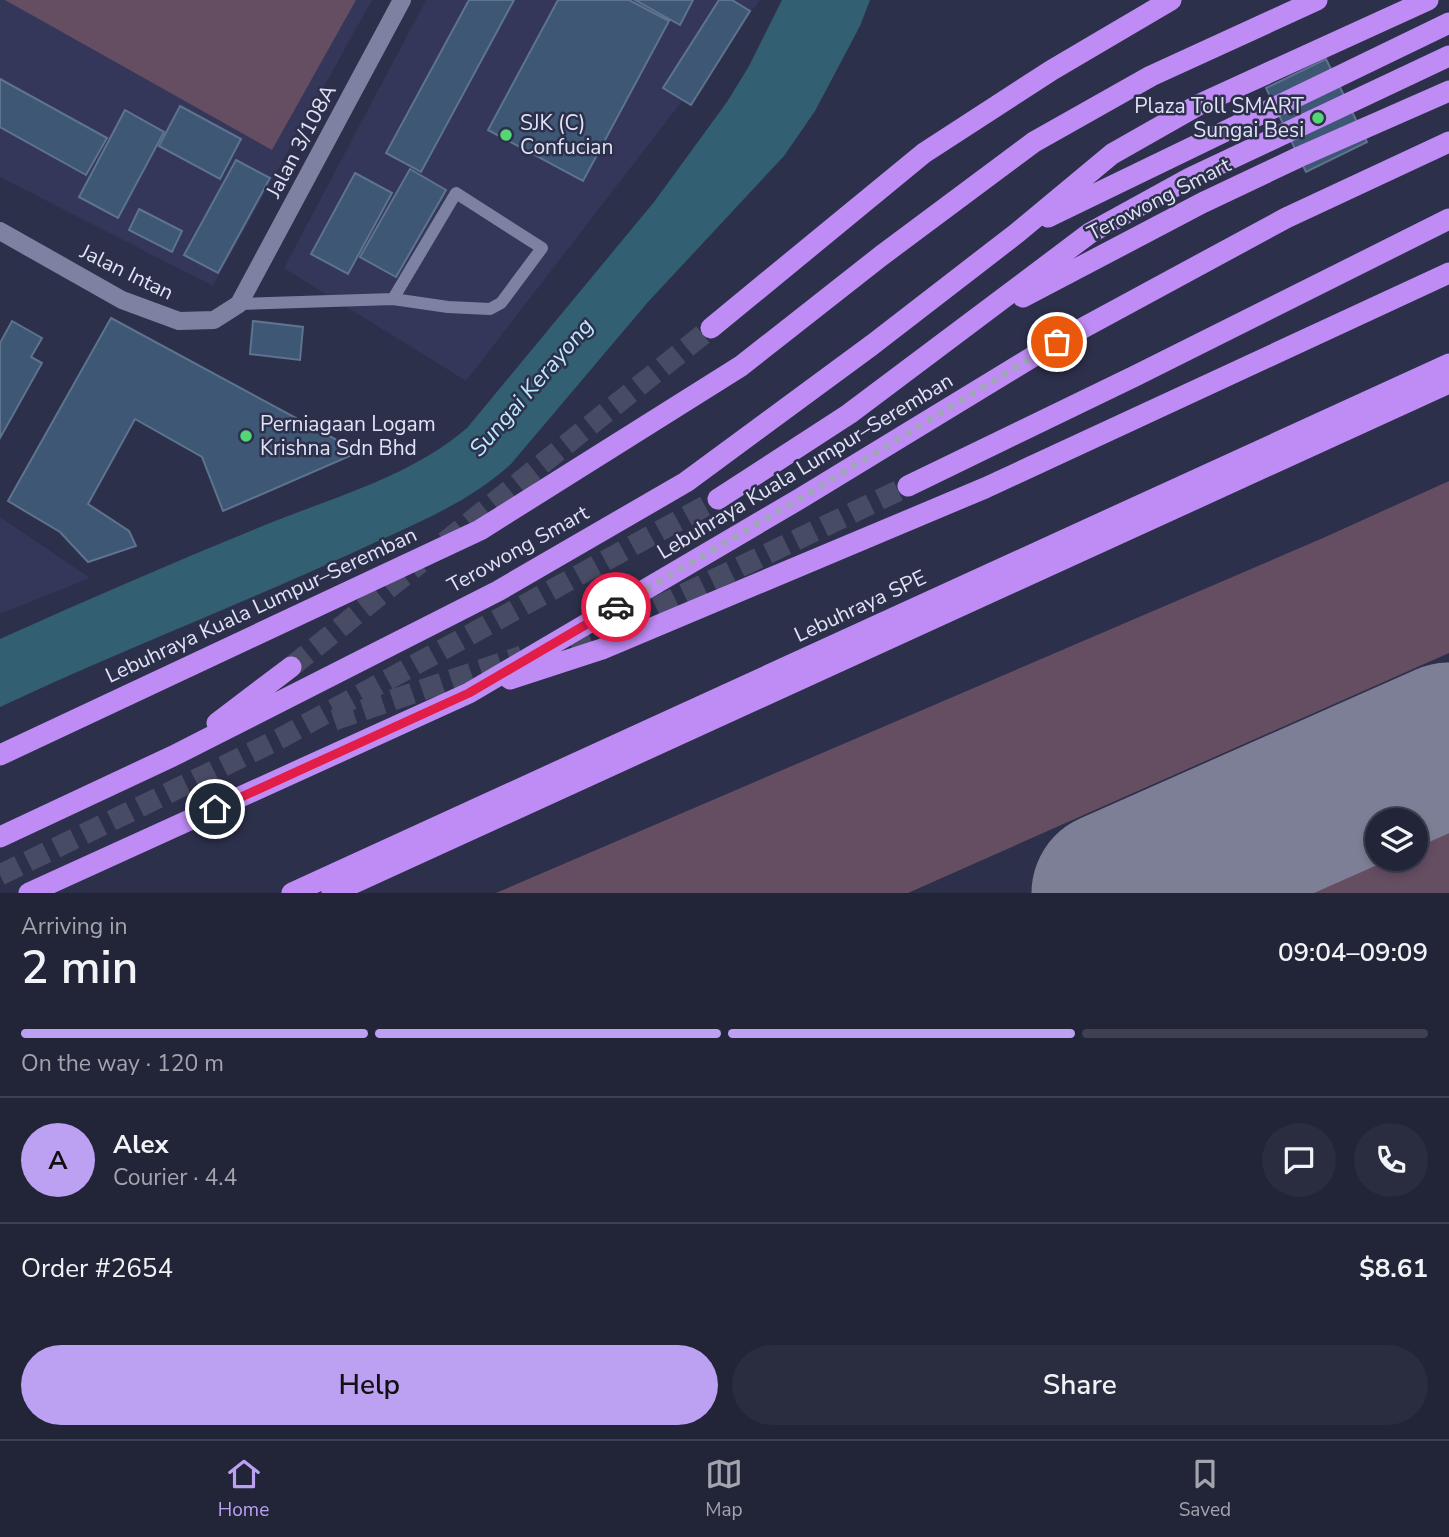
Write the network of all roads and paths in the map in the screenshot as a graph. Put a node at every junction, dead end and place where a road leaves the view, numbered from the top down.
1 (402, 0) edge
2 (1171, 0) edge
3 (1317, 0) edge
4 (1428, 0) edge
5 (1449, 23) edge
6 (1449, 56) edge
7 (1449, 90) edge
8 (1449, 142) edge
9 (1449, 219) edge
10 (0, 231) edge
11 (1017, 233) junction
12 (1449, 273) edge
13 (393, 299) junction
14 (239, 304) junction
15 (971, 324) junction
16 (711, 328) tunnel mouth
17 (1449, 365) edge
18 (1449, 383) edge
19 (908, 486) tunnel mouth
20 (718, 499) tunnel mouth
21 (291, 667) tunnel mouth
22 (469, 693) junction
23 (0, 755) edge
24 (173, 756) junction
25 (0, 837) edge
26 (29, 893) edge
27 (292, 893) edge
28 (332, 893) edge

1 - 14 street, Jalan 3/108A
2 - 16 highway
3 - 23 highway, Lebuhraya Kuala Lumpur–Seremban
4 - 11 highway, Terowong Smart
5 - 11 highway, Terowong Smart
6 - 15 highway, Terowong Smart
7 - 15 highway, Terowong Smart
8 - 22 highway, Lebuhraya Kuala Lumpur–Seremban
9 - 19 highway
10 - 14 street, Jalan Intan
11 - 24 highway, Terowong Smart
12 - 22 highway
13 - 13 lane
13 - 14 lane
15 - 20 highway, Terowong Smart
17 - 27 highway, Lebuhraya SPE
18 - 28 highway, Lebuhraya SPE
21 - 24 highway
22 - 26 highway, Lebuhraya Kuala Lumpur–Seremban
24 - 25 highway, Terowong Smart

